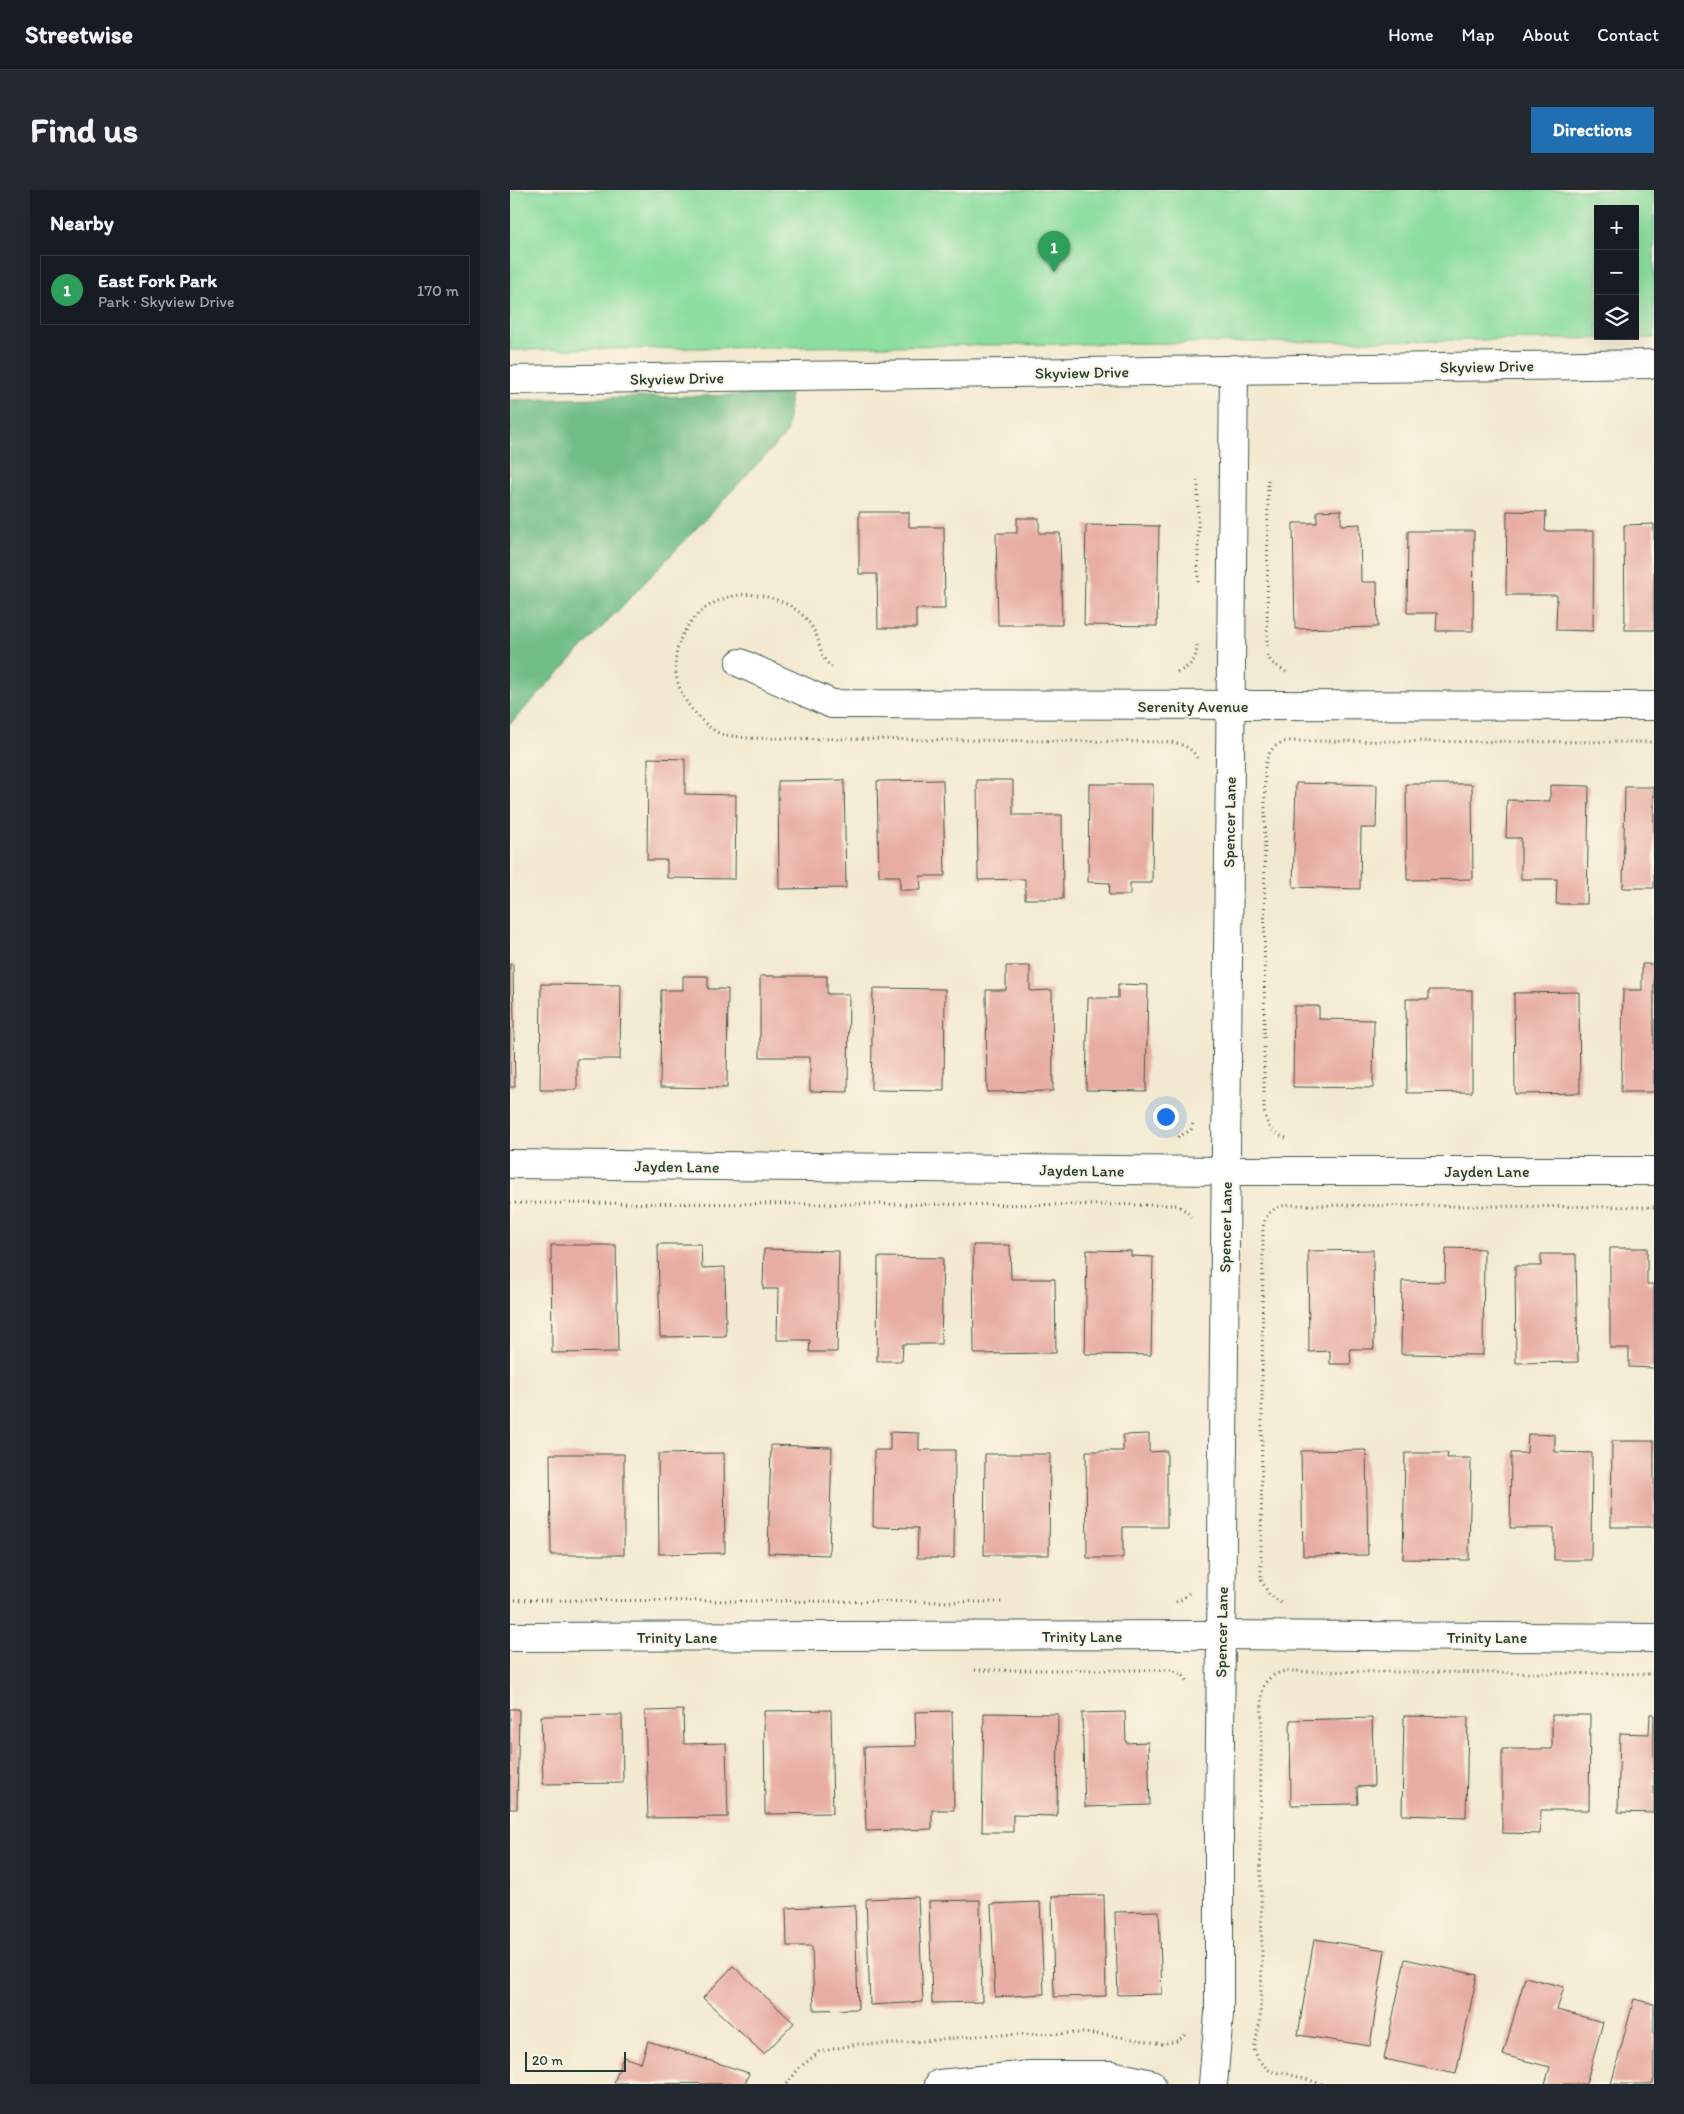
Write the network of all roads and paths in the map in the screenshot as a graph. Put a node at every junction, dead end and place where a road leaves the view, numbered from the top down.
1 (1654, 364) edge
2 (1234, 369) junction
3 (510, 380) edge
4 (1198, 479) dead end
5 (1268, 480) dead end
6 (1198, 585) dead end
7 (1197, 643) dead end
8 (740, 663) dead end
9 (833, 668) dead end
10 (1171, 672) dead end
11 (1288, 672) dead end
12 (1230, 706) junction
13 (1654, 706) edge
14 (1654, 742) edge
15 (1199, 765) dead end
16 (1194, 1124) dead end
17 (1174, 1138) dead end
18 (1288, 1138) dead end
19 (510, 1164) edge
20 (1226, 1171) junction
21 (1654, 1171) edge
22 (510, 1203) edge
23 (1654, 1207) edge
24 (1194, 1221) dead end
25 (1190, 1590) dead end
26 (510, 1600) edge
27 (1007, 1602) dead end
28 (1173, 1602) dead end
29 (1287, 1604) dead end
30 (1221, 1636) junction
31 (510, 1637) edge
32 (1654, 1638) edge
33 (970, 1670) dead end
34 (1654, 1674) edge
35 (1191, 1687) dead end
36 (1186, 2032) dead end
37 (787, 2084) edge
38 (939, 2084) edge
39 (1151, 2084) edge
40 (1212, 2084) edge
41 (1322, 2084) edge

1 - 2 street, Skyview Drive
2 - 3 street, Skyview Drive
2 - 12 street, Spencer Lane
4 - 6 path
5 - 11 path
7 - 10 path
8 - 12 street, Serenity Avenue
9 - 15 path
12 - 13 street, Serenity Avenue
12 - 20 street, Spencer Lane
14 - 18 path
16 - 17 path
19 - 20 street, Jayden Lane
20 - 21 street, Jayden Lane
20 - 30 street, Spencer Lane
22 - 24 path
23 - 29 path
25 - 28 path
26 - 27 path
30 - 31 street, Trinity Lane
30 - 32 street, Trinity Lane
30 - 40 street, Spencer Lane
33 - 35 path
34 - 41 path
36 - 37 path
38 - 39 street

